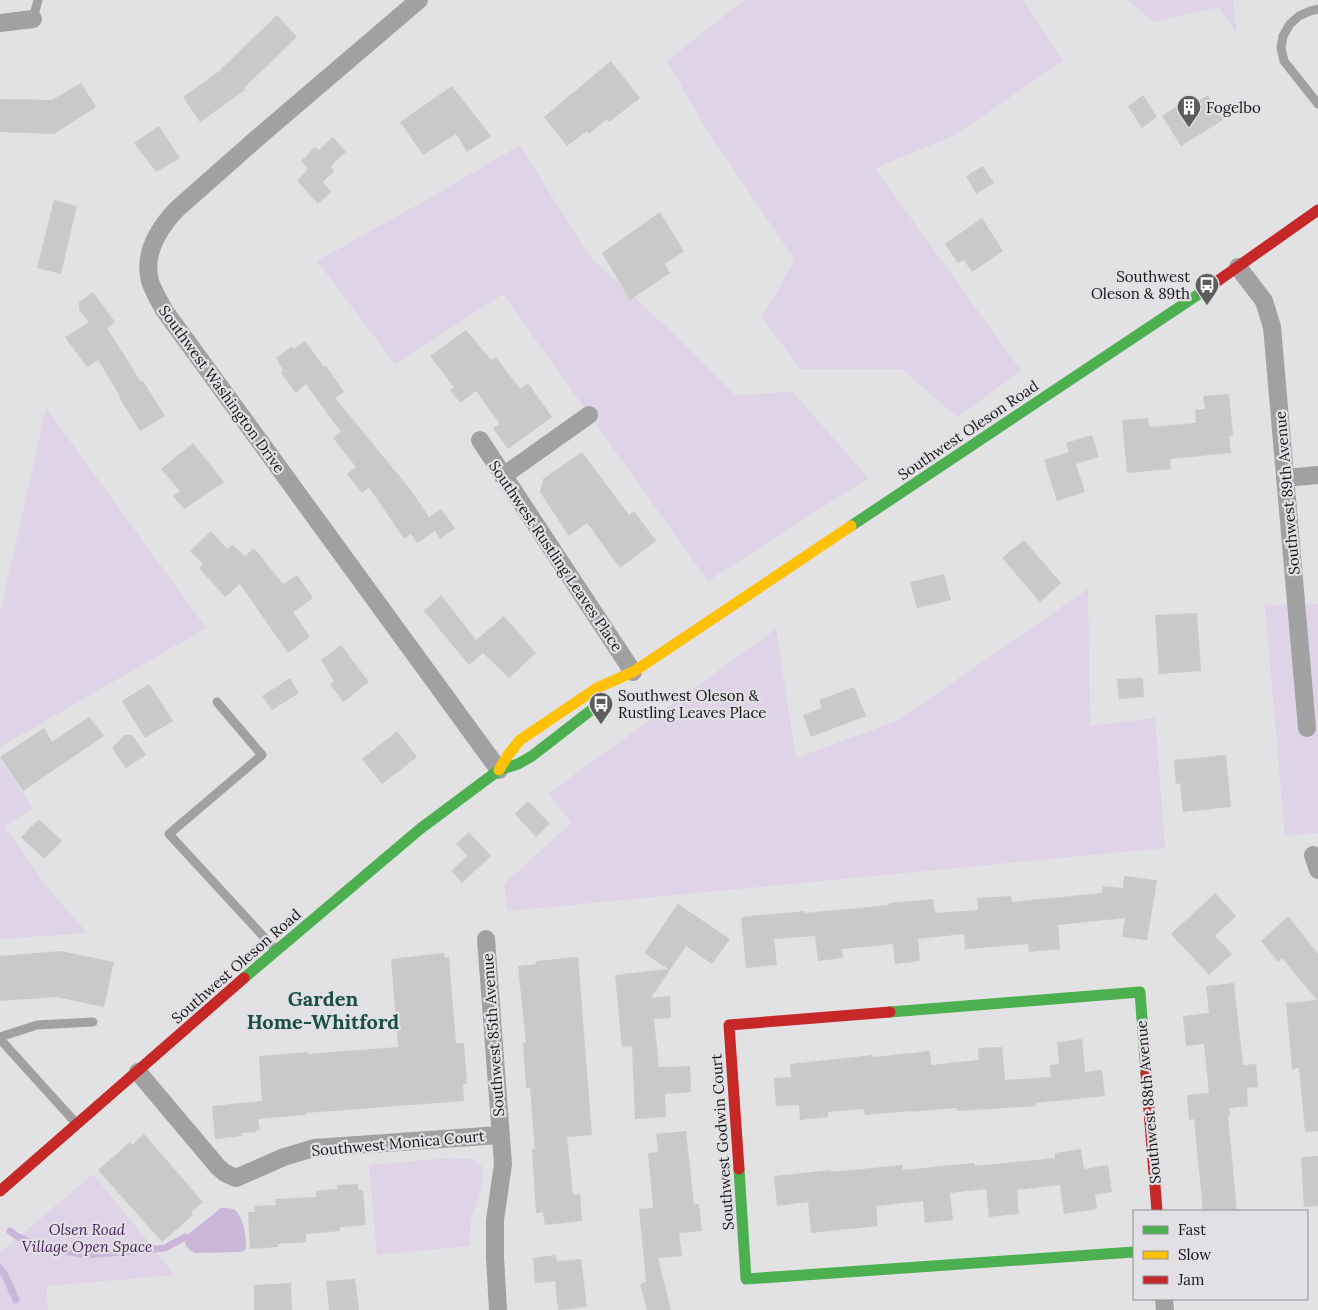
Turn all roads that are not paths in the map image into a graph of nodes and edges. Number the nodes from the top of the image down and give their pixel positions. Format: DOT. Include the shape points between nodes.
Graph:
graph roads {
  1 [pos="38,0"];
  2 [pos="419,0"];
  3 [pos="1318,9"];
  4 [pos="33,20"];
  5 [pos="0,23"];
  6 [pos="1318,104"];
  7 [pos="1318,210"];
  8 [pos="1238,267"];
  9 [pos="589,415"];
  10 [pos="480,440"];
  11 [pos="1318,475"];
  12 [pos="503,476"];
  13 [pos="1285,478"];
  14 [pos="633,672"];
  15 [pos="612,692"];
  16 [pos="217,702"];
  17 [pos="598,705"];
  18 [pos="1307,728"];
  19 [pos="499,770"];
  20 [pos="486,939"];
  21 [pos="276,950"];
  22 [pos="1140,992"];
  23 [pos="93,1022"];
  24 [pos="0,1038"];
  25 [pos="138,1072"];
  26 [pos="77,1124"];
  27 [pos="500,1135"];
  28 [pos="0,1191"];
  29 [pos="1157,1210"];
  30 [pos="1133,1252"];
  31 [pos="498,1310"];
  1 -- 4 [label="lane"];
  2 -- 19 [label="street, Southwest Washington Drive" via="177,209 159,231 148,269 153,290 164,310"];
  3 -- 6 [label="lane" via="1299,16 1290,24 1281,48 1284,62"];
  4 -- 5 [label="street"];
  7 -- 8 [label="main road, Southwest Oleson Road"];
  8 -- 13 [label="street, Southwest 89th Avenue" via="1264,301 1272,327"];
  8 -- 14 [label="main road, Southwest Oleson Road"];
  9 -- 12 [label="street"];
  10 -- 12 [label="street, Southwest Rustling Leaves Place"];
  11 -- 13 [label="street"];
  12 -- 14 [label="street, Southwest Rustling Leaves Place"];
  13 -- 18 [label="street, Southwest 89th Avenue"];
  14 -- 15 [label="main road, Southwest Oleson Road"];
  14 -- 19 [label="main road, Southwest Oleson Road" via="597,688 520,740"];
  16 -- 21 [label="lane" via="262,756 169,834"];
  17 -- 19 [label="main road, Southwest Oleson Road" via="532,756"];
  19 -- 21 [label="main road, Southwest Oleson Road" via="420,829"];
  20 -- 27 [label="street, Southwest 85th Avenue"];
  21 -- 25 [label="main road, Southwest Oleson Road"];
  22 -- 29 [label="main road, Southwest 88th Avenue"];
  22 -- 30 [label="main road, Southwest Godwin Court" via="729,1025 746,1279"];
  23 -- 24 [label="lane" via="37,1025"];
  24 -- 26 [label="lane"];
  25 -- 26 [label="main road, Southwest Oleson Road"];
  25 -- 27 [label="street, Southwest Monica Court" via="218,1167 236,1178 284,1156 314,1148"];
  26 -- 28 [label="main road, Southwest Oleson Road"];
  27 -- 31 [label="street, Southwest 85th Avenue" via="503,1164 495,1220"];
}
